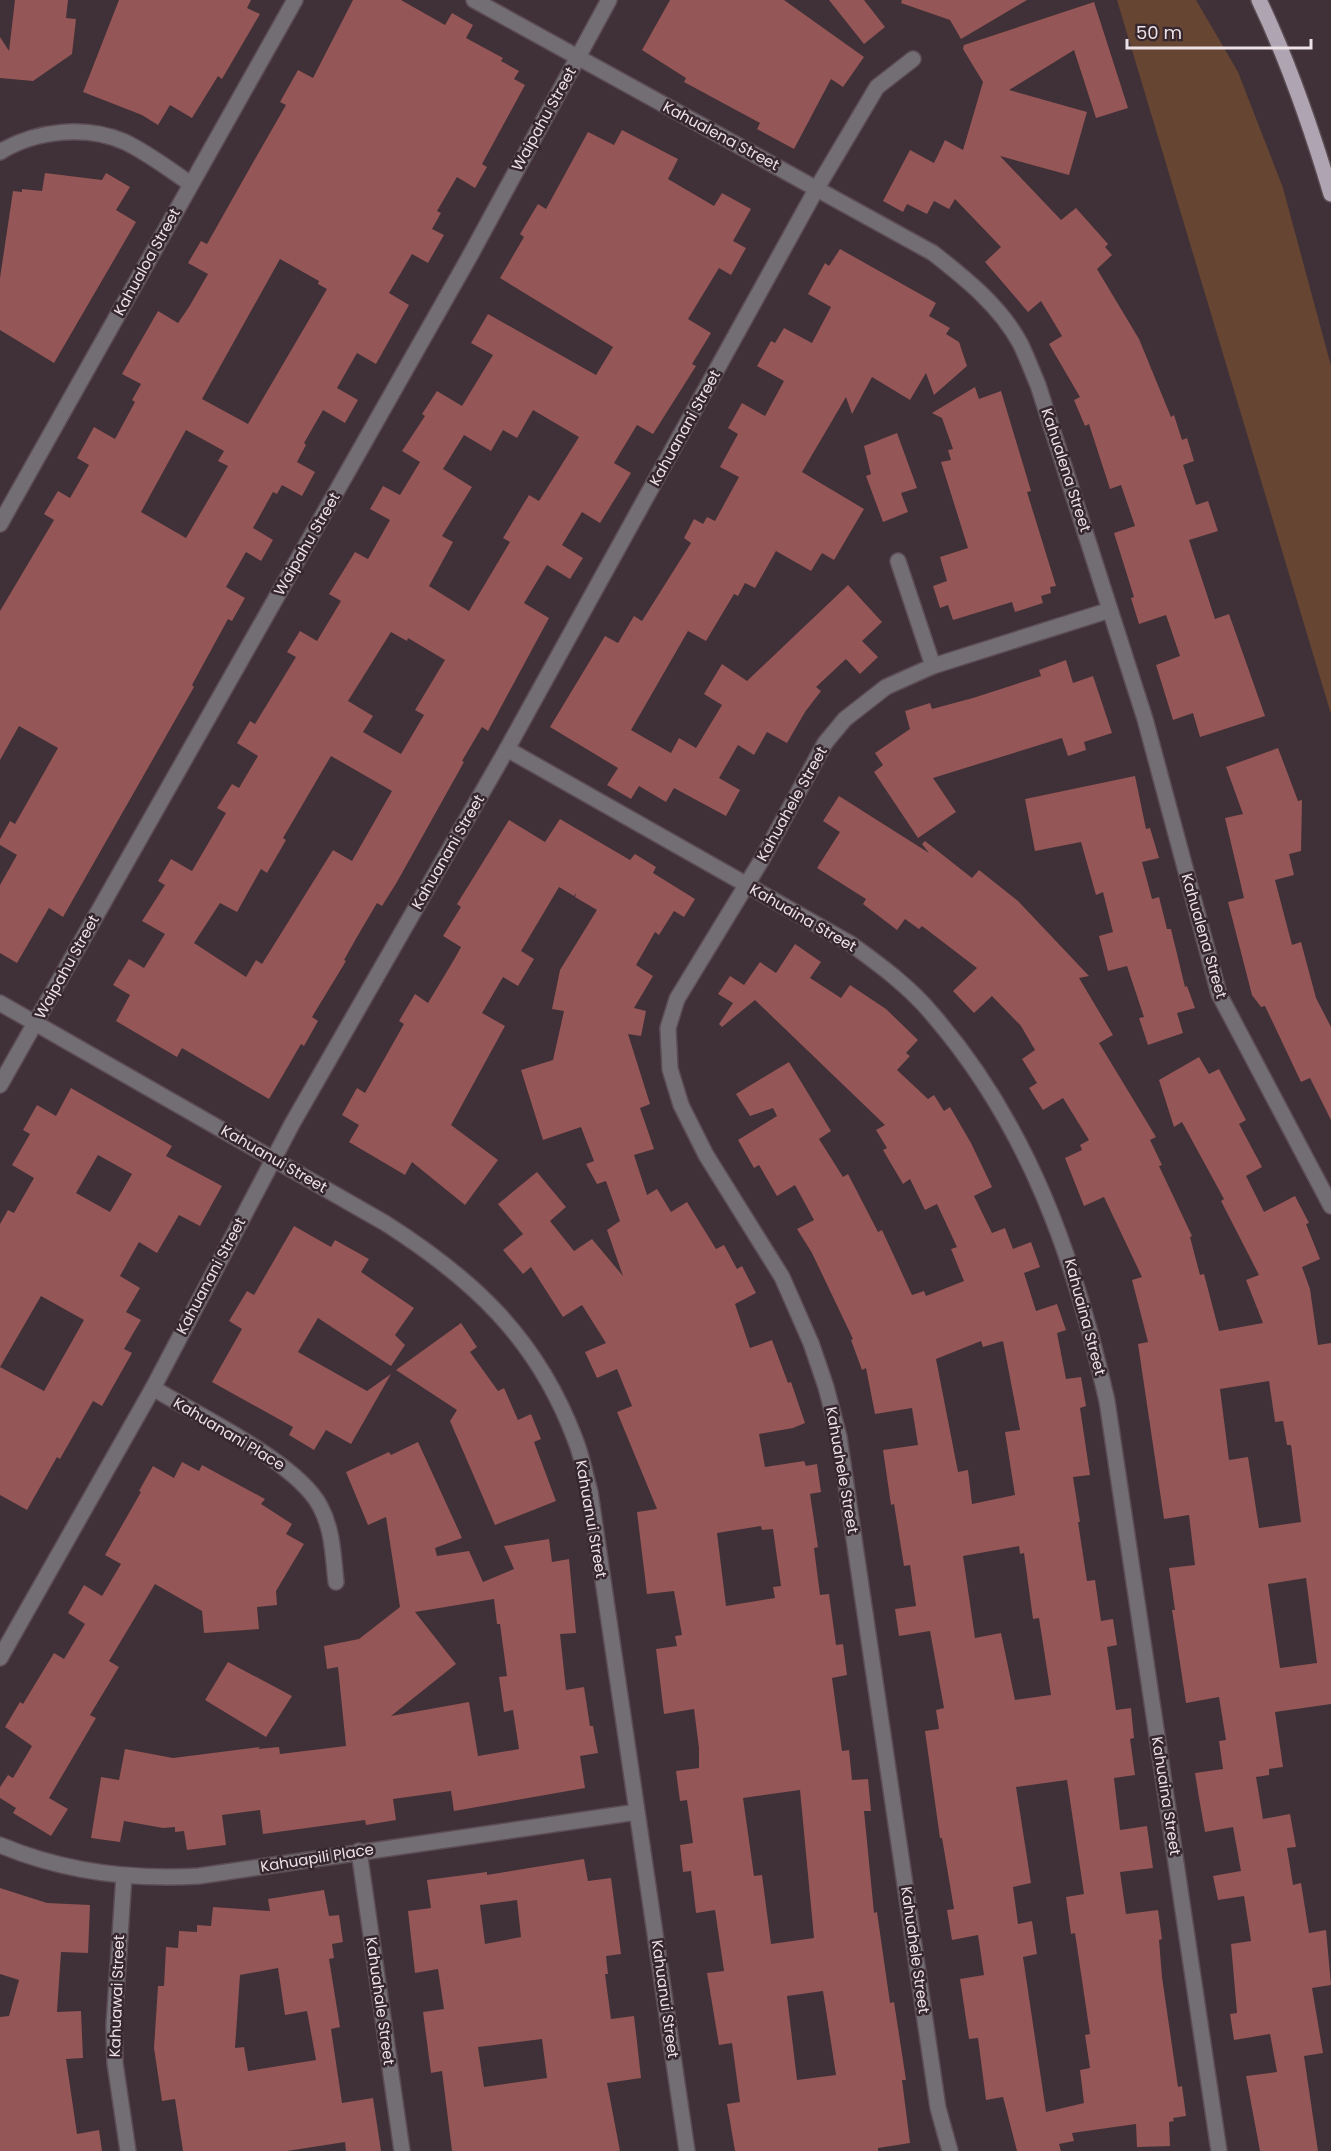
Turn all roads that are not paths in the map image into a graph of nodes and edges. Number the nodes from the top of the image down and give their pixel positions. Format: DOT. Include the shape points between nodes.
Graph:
graph roads {
  1 [pos="295,0"];
  2 [pos="474,0"];
  3 [pos="609,0"];
  4 [pos="1259,0"];
  5 [pos="577,58"];
  6 [pos="913,59"];
  7 [pos="0,152"];
  8 [pos="191,184"];
  9 [pos="817,188"];
  10 [pos="1331,195"];
  11 [pos="0,524"];
  12 [pos="898,561"];
  13 [pos="1110,610"];
  14 [pos="933,666"];
  15 [pos="507,748"];
  16 [pos="747,885"];
  17 [pos="0,1003"];
  18 [pos="35,1023"];
  19 [pos="0,1085"];
  20 [pos="273,1159"];
  21 [pos="1331,1206"];
  22 [pos="153,1388"];
  23 [pos="336,1582"];
  24 [pos="0,1658"];
  25 [pos="637,1812"];
  26 [pos="0,1845"];
  27 [pos="359,1851"];
  28 [pos="124,1876"];
  29 [pos="128,2151"];
  30 [pos="402,2151"];
  31 [pos="687,2151"];
  32 [pos="950,2151"];
  33 [pos="1219,2151"];
  1 -- 8 [label="street, Kahualoa Street"];
  2 -- 5 [label="street, Kahualena Street"];
  3 -- 5 [label="street, Waipahu Street"];
  4 -- 10 [label="main road" via="1286,57"];
  5 -- 9 [label="street, Kahualena Street"];
  5 -- 18 [label="street, Waipahu Street" via="471,254"];
  6 -- 9 [label="street, Kahuanani Street" via="877,87"];
  7 -- 8 [label="street" via="40,136 98,133 125,142"];
  8 -- 11 [label="street, Kahualoa Street"];
  9 -- 13 [label="street, Kahualena Street" via="933,253 997,310 1019,341 1038,385"];
  9 -- 15 [label="street, Kahuanani Street"];
  12 -- 14 [label="street"];
  13 -- 14 [label="street, Kahuahele Street"];
  13 -- 21 [label="street, Kahualena Street" via="1145,719 1219,994"];
  14 -- 16 [label="street, Kahuahele Street" via="886,687 845,719 825,743"];
  15 -- 16 [label="street, Kahuaina Street"];
  15 -- 20 [label="street, Kahuanani Street"];
  16 -- 32 [label="street, Kahuahele Street" via="677,999 668,1028 670,1069 681,1105 706,1155 782,1277 811,1343 831,1407 841,1449 938,2108"];
  16 -- 33 [label="street, Kahuaina Street" via="851,944 892,974 933,1014 974,1068 1009,1125 1051,1208 1090,1326 1107,1401"];
  17 -- 18 [label="street, Kahuanui Street"];
  18 -- 19 [label="street, Waipahu Street"];
  18 -- 20 [label="street, Kahuanui Street"];
  20 -- 22 [label="street, Kahuanani Street"];
  20 -- 25 [label="street, Kahuanui Street" via="436,1256 480,1292 516,1334 548,1381 576,1439 590,1492"];
  22 -- 23 [label="street, Kahuanani Place" via="299,1478 320,1505 330,1531"];
  22 -- 24 [label="street, Kahuanani Street"];
  25 -- 27 [label="street, Kahuapili Place"];
  25 -- 31 [label="street, Kahuanui Street"];
  26 -- 28 [label="street, Kahuapili Place" via="64,1867"];
  27 -- 28 [label="street, Kahuapili Place" via="199,1876"];
  27 -- 30 [label="street, Kahuahale Street"];
  28 -- 29 [label="street, Kahuawai Street" via="114,2025 115,2063"];
}
